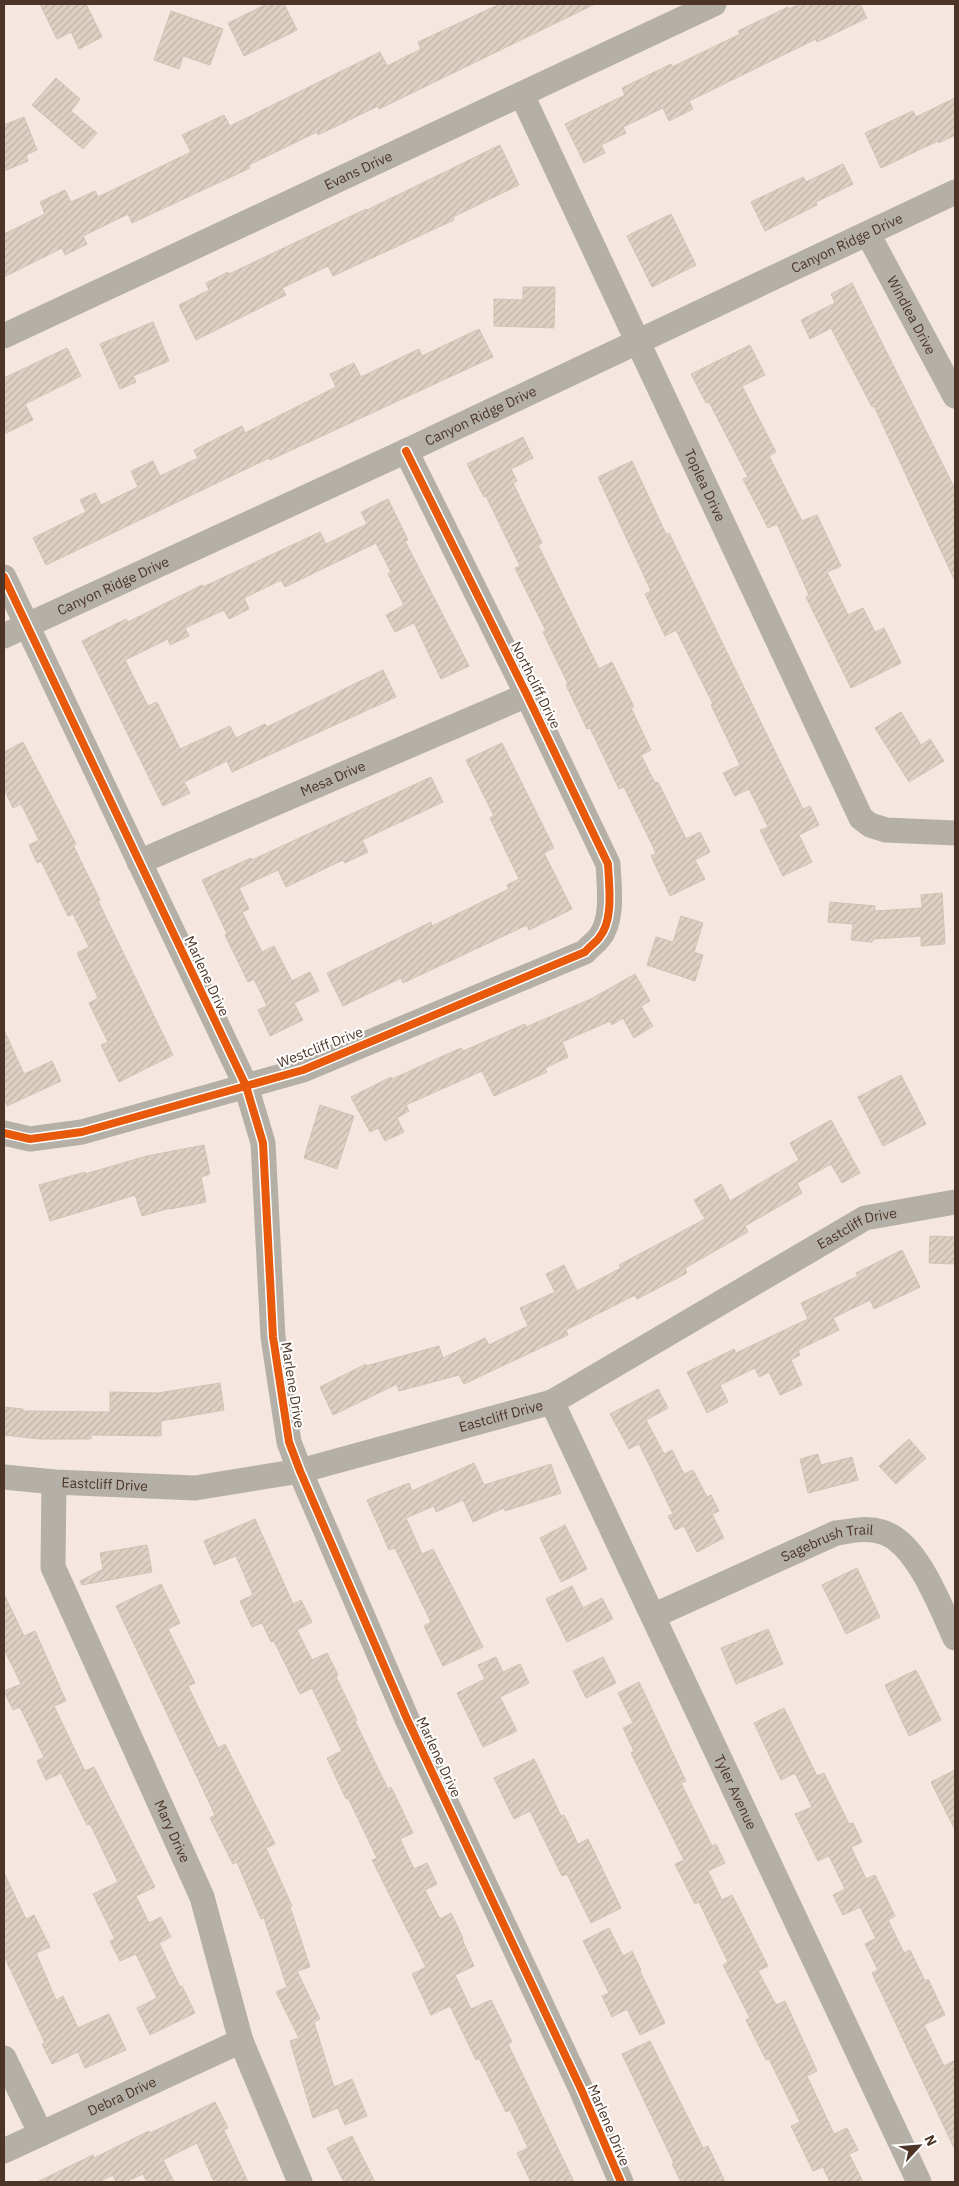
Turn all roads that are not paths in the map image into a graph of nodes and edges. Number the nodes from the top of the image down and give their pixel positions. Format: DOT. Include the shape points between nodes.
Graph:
graph roads {
  1 [pos="714,4"];
  2 [pos="522,95"];
  3 [pos="955,192"];
  4 [pos="868,234"];
  5 [pos="4,336"];
  6 [pos="638,342"];
  7 [pos="955,396"];
  8 [pos="406,450"];
  9 [pos="4,577"];
  10 [pos="28,626"];
  11 [pos="4,636"];
  12 [pos="527,695"];
  13 [pos="955,833"];
  14 [pos="139,862"];
  15 [pos="600,937"];
  16 [pos="246,1086"];
  17 [pos="4,1133"];
  18 [pos="955,1202"];
  19 [pos="552,1402"];
  20 [pos="300,1471"];
  21 [pos="4,1477"];
  22 [pos="54,1482"];
  23 [pos="653,1616"];
  24 [pos="955,1638"];
  25 [pos="241,2041"];
  26 [pos="4,2058"];
  27 [pos="41,2134"];
  28 [pos="4,2151"];
  29 [pos="300,2182"];
  30 [pos="621,2182"];
  31 [pos="919,2182"];
  1 -- 2 [label="street, Evans Drive"];
  2 -- 5 [label="street, Evans Drive"];
  2 -- 6 [label="street, Toplea Drive"];
  3 -- 4 [label="street, Canyon Ridge Drive"];
  4 -- 6 [label="street, Canyon Ridge Drive"];
  4 -- 7 [label="street, Windlea Drive"];
  6 -- 8 [label="street, Canyon Ridge Drive"];
  6 -- 13 [label="street, Toplea Drive" via="861,818 886,830"];
  8 -- 10 [label="street, Canyon Ridge Drive"];
  8 -- 12 [label="street, Northcliff Drive"];
  9 -- 10 [label="street, Marlene Drive"];
  10 -- 11 [label="street, Canyon Ridge Drive"];
  10 -- 14 [label="street, Marlene Drive"];
  12 -- 14 [label="street, Mesa Drive"];
  12 -- 15 [label="street, Northcliff Drive" via="608,864 607,922"];
  14 -- 16 [label="street, Marlene Drive"];
  15 -- 16 [label="street, Westcliff Drive" via="585,952 303,1070"];
  16 -- 17 [label="street, Westcliff Drive" via="82,1132 30,1138"];
  16 -- 20 [label="street, Marlene Drive" via="263,1143 273,1337 289,1442"];
  18 -- 19 [label="street, Eastcliff Drive" via="865,1218"];
  19 -- 20 [label="street, Eastcliff Drive"];
  19 -- 23 [label="street, Tyler Avenue"];
  20 -- 22 [label="street, Eastcliff Drive" via="195,1488"];
  20 -- 30 [label="street, Marlene Drive" via="407,1719 581,2089"];
  21 -- 22 [label="street, Eastcliff Drive"];
  22 -- 25 [label="street, Mary Drive" via="53,1567 202,1897"];
  23 -- 24 [label="street, Sagebrush Trail" via="836,1533 863,1529 884,1532 905,1547 929,1581"];
  23 -- 31 [label="street, Tyler Avenue"];
  25 -- 27 [label="street, Debra Drive"];
  25 -- 29 [label="street, Mary Drive"];
  26 -- 27 [label="street"];
  27 -- 28 [label="street, Debra Drive"];
}
